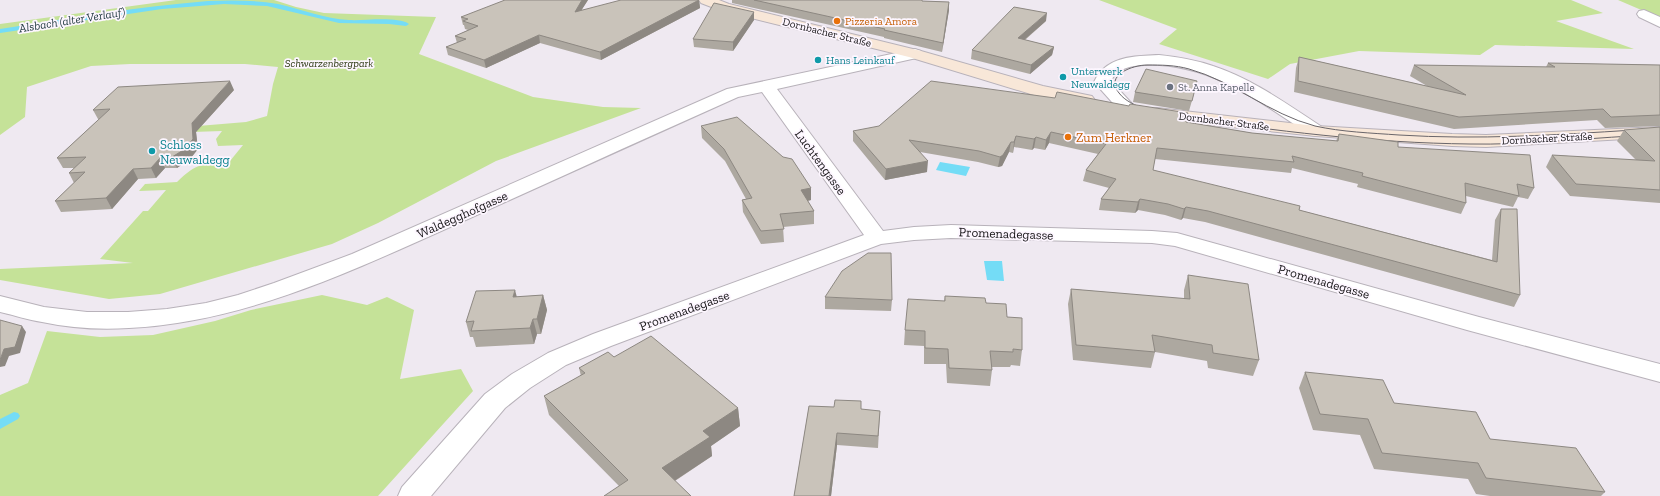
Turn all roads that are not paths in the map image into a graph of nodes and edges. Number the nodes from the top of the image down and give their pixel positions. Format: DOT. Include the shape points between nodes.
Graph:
graph roads {
  1 [pos="706,0"];
  2 [pos="1644,14"];
  3 [pos="1660,23"];
  4 [pos="915,54"];
  5 [pos="766,85"];
  6 [pos="1126,107"];
  7 [pos="1316,132"];
  8 [pos="1660,132"];
  9 [pos="877,238"];
  10 [pos="0,304"];
  11 [pos="1660,373"];
  12 [pos="413,496"];
  1 -- 4 [label="main road, Dornbacher Straße" via="724,7"];
  2 -- 3 [label="street"];
  4 -- 5 [label="street, Waldegghofgasse"];
  4 -- 6 [label="main road, Dornbacher Straße" via="1040,91"];
  5 -- 9 [label="street, Luchtengasse"];
  5 -- 10 [label="street, Waldegghofgasse" via="715,100 380,250 261,297 174,317 113,321 43,314"];
  6 -- 7 [label="main road, Dornbacher Straße" via="1202,120"];
  6 -- 7 [label="street" via="1102,82 1111,69 1140,60 1186,62 1229,77"];
  7 -- 8 [label="main road, Dornbacher Straße" via="1486,141"];
  9 -- 11 [label="street, Promenadegasse" via="951,231 1152,237 1177,240"];
  9 -- 12 [label="street, Promenadegasse" via="557,359 495,401"];
}
